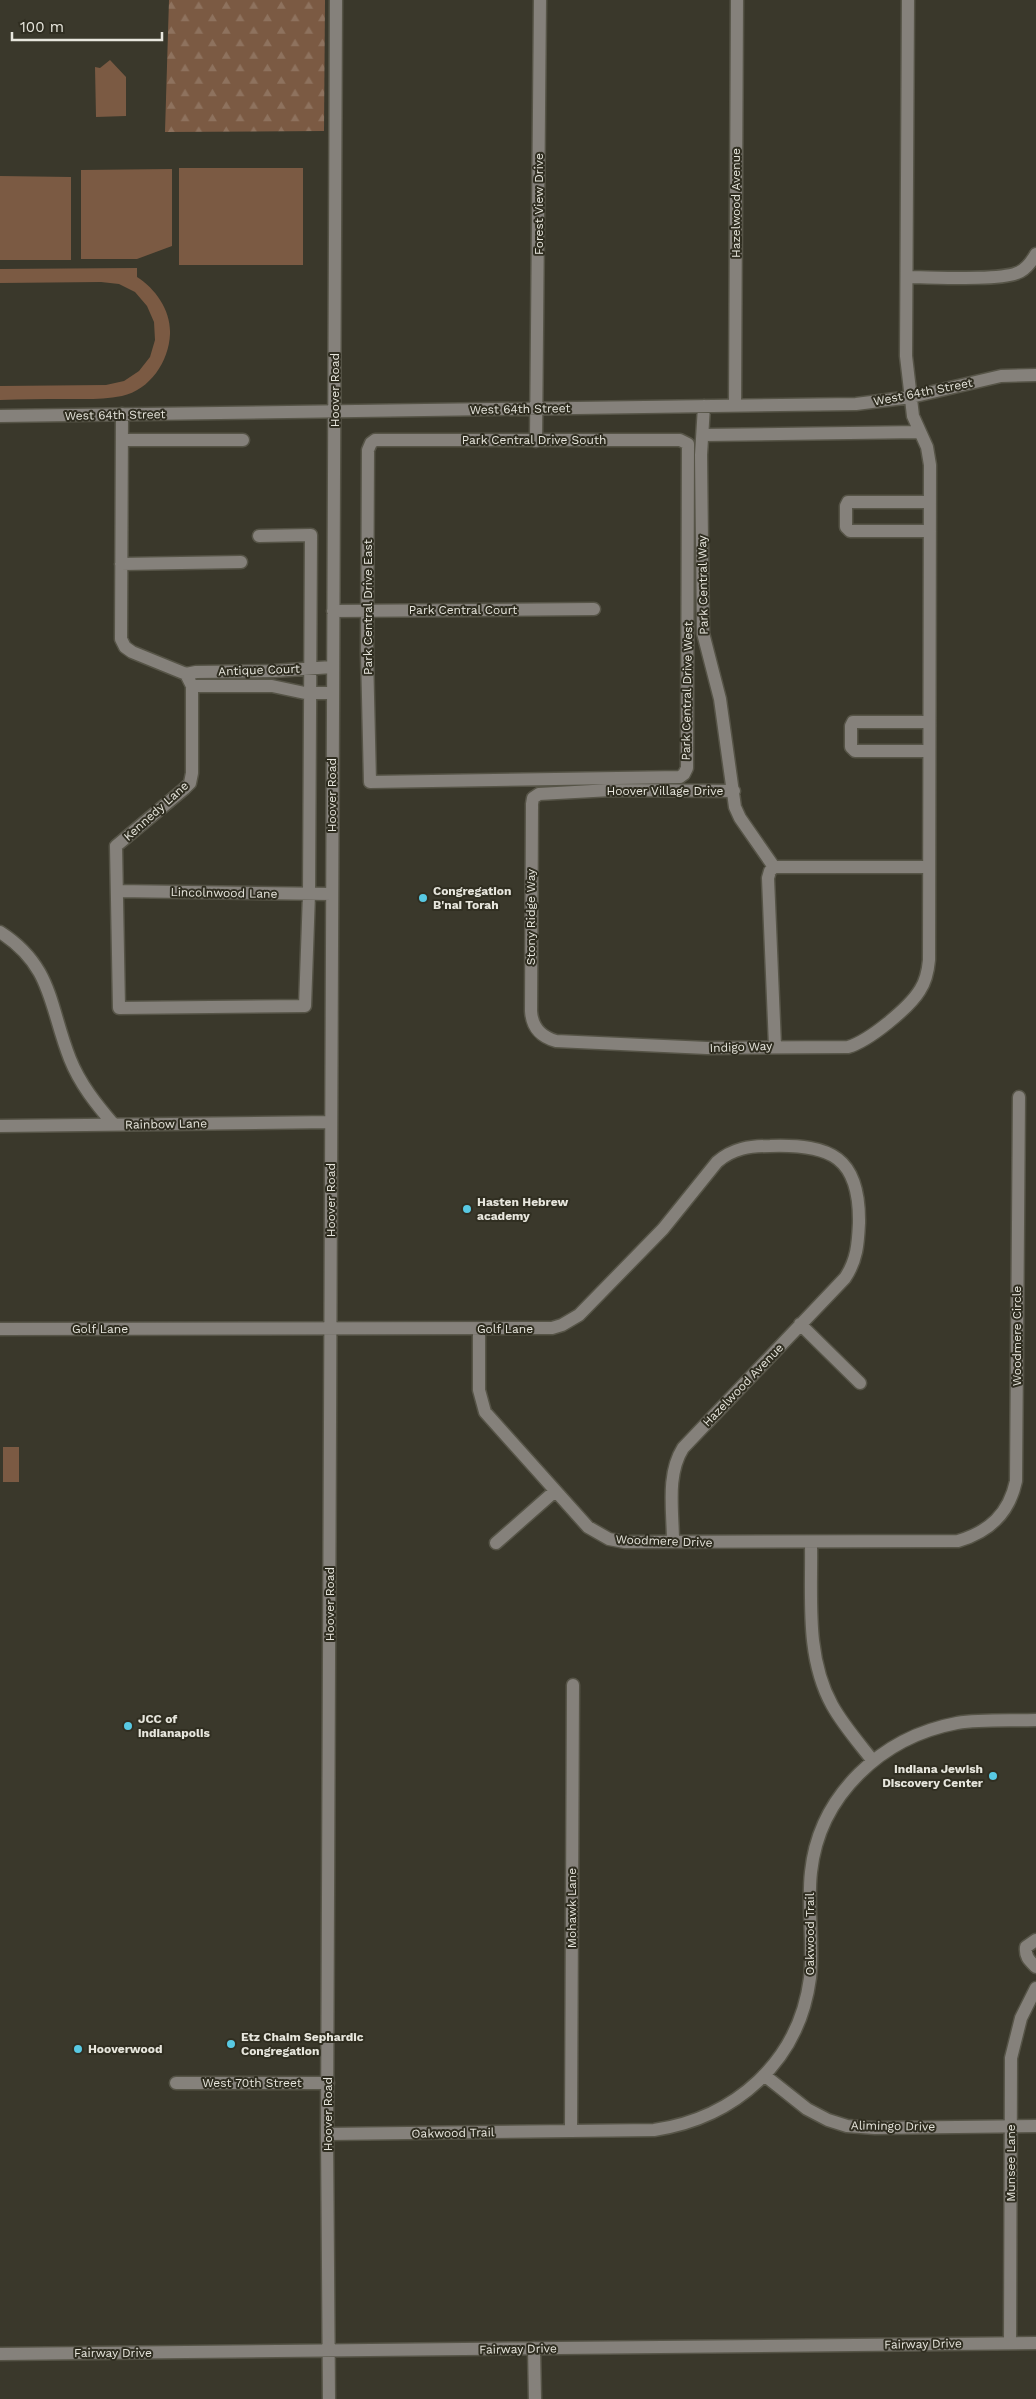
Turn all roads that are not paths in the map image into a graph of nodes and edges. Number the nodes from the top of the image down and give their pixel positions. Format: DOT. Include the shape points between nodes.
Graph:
graph roads {
  1 [pos="336,0"];
  2 [pos="540,0"];
  3 [pos="737,0"];
  4 [pos="908,0"];
  5 [pos="1036,254"];
  6 [pos="907,277"];
  7 [pos="1036,375"];
  8 [pos="911,397"];
  9 [pos="704,406"];
  10 [pos="735,406"];
  11 [pos="537,408"];
  12 [pos="335,412"];
  13 [pos="122,414"];
  14 [pos="0,416"];
  15 [pos="919,432"];
  16 [pos="704,435"];
  17 [pos="122,440"];
  18 [pos="243,440"];
  19 [pos="380,440"];
  20 [pos="536,441"];
  21 [pos="687,443"];
  22 [pos="930,502"];
  23 [pos="930,531"];
  24 [pos="260,536"];
  25 [pos="241,562"];
  26 [pos="121,564"];
  27 [pos="594,609"];
  28 [pos="333,610"];
  29 [pos="368,610"];
  30 [pos="332,667"];
  31 [pos="312,668"];
  32 [pos="186,674"];
  33 [pos="192,686"];
  34 [pos="311,693"];
  35 [pos="332,693"];
  36 [pos="929,722"];
  37 [pos="929,751"];
  38 [pos="370,782"];
  39 [pos="734,791"];
  40 [pos="534,797"];
  41 [pos="774,867"];
  42 [pos="928,867"];
  43 [pos="117,891"];
  44 [pos="309,894"];
  45 [pos="332,894"];
  46 [pos="0,932"];
  47 [pos="305,1006"];
  48 [pos="541,1034"];
  49 [pos="774,1046"];
  50 [pos="1018,1097"];
  51 [pos="331,1122"];
  52 [pos="114,1125"];
  53 [pos="0,1126"];
  54 [pos="858,1245"];
  55 [pos="800,1324"];
  56 [pos="330,1328"];
  57 [pos="0,1329"];
  58 [pos="479,1329"];
  59 [pos="860,1383"];
  60 [pos="555,1491"];
  61 [pos="953,1541"];
  62 [pos="673,1542"];
  63 [pos="812,1542"];
  64 [pos="496,1543"];
  65 [pos="573,1685"];
  66 [pos="1036,1720"];
  67 [pos="873,1761"];
  68 [pos="1036,1940"];
  69 [pos="1036,1967"];
  70 [pos="1036,1988"];
  71 [pos="764,2075"];
  72 [pos="176,2083"];
  73 [pos="328,2083"];
  74 [pos="1011,2126"];
  75 [pos="1036,2126"];
  76 [pos="571,2131"];
  77 [pos="327,2134"];
  78 [pos="1010,2343"];
  79 [pos="1036,2343"];
  80 [pos="534,2348"];
  81 [pos="329,2351"];
  82 [pos="0,2354"];
  83 [pos="329,2399"];
  84 [pos="535,2399"];
  1 -- 12 [label="street, Hoover Road"];
  2 -- 11 [label="street, Forest View Drive"];
  3 -- 10 [label="street, Hazelwood Avenue"];
  4 -- 6 [label="street"];
  5 -- 6 [label="street" via="1018,273"];
  6 -- 8 [label="street" via="906,356"];
  7 -- 8 [label="street, West 64th Street" via="992,378"];
  8 -- 10 [label="street, West 64th Street" via="856,404"];
  8 -- 15 [label="street"];
  9 -- 10 [label="street, West 64th Street"];
  9 -- 11 [label="street, West 64th Street"];
  9 -- 16 [label="street, Park Central Way"];
  11 -- 12 [label="street, West 64th Street"];
  11 -- 20 [label="street, Forest View Drive"];
  12 -- 13 [label="street, West 64th Street"];
  12 -- 28 [label="street, Hoover Road"];
  13 -- 14 [label="street, West 64th Street"];
  13 -- 17 [label="street"];
  15 -- 16 [label="street"];
  15 -- 22 [label="street" via="929,458"];
  16 -- 39 [label="street, Park Central Way" via="701,455 703,633 720,699"];
  17 -- 18 [label="street, West 64th Street"];
  17 -- 26 [label="street"];
  19 -- 20 [label="street, Park Central Drive South"];
  19 -- 29 [label="street, Park Central Drive East" via="371,443 368,450"];
  20 -- 21 [label="street, Park Central Drive South" via="680,440"];
  21 -- 38 [label="street, Park Central Drive West" via="690,449 687,768 684,774"];
  22 -- 23 [label="street"];
  22 -- 23 [label="street" via="846,504 847,530"];
  23 -- 36 [label="street"];
  24 -- 31 [label="street, Hoover Road" via="311,536"];
  25 -- 26 [label="street"];
  26 -- 32 [label="street" via="121,639 125,647"];
  27 -- 29 [label="street, Park Central Court"];
  28 -- 29 [label="street, Park Central Court"];
  28 -- 30 [label="street, Hoover Road"];
  29 -- 38 [label="street, Park Central Drive East"];
  30 -- 31 [label="street, Antique Court"];
  30 -- 35 [label="street, Hoover Road"];
  31 -- 32 [label="street, Antique Court"];
  31 -- 34 [label="street, Hoover Road"];
  32 -- 33 [label="street, Kennedy Lane"];
  33 -- 34 [label="street, Antique Court" via="272,686"];
  33 -- 43 [label="street, Kennedy Lane" via="190,782 116,846"];
  34 -- 35 [label="street, Antique Court"];
  34 -- 44 [label="street, Hoover Road"];
  35 -- 45 [label="street, Hoover Road"];
  36 -- 37 [label="street"];
  36 -- 37 [label="street" via="853,722 850,726 850,747 854,751"];
  37 -- 42 [label="street"];
  39 -- 40 [label="street, Hoover Village Drive" via="611,790 539,794"];
  39 -- 41 [label="street, Hoover Village Drive" via="740,818"];
  40 -- 48 [label="street, Stony Ridge Way" via="531,1010 532,1021"];
  41 -- 42 [label="street"];
  41 -- 49 [label="street" via="768,878"];
  42 -- 49 [label="street, Indigo Way" via="928,965 922,988 910,1003 854,1045"];
  43 -- 44 [label="street, Lincolnwood Lane"];
  43 -- 47 [label="street, Kennedy Lane" via="119,1008"];
  44 -- 45 [label="street, Lincolnwood Lane"];
  44 -- 47 [label="street, Hoover Road"];
  45 -- 51 [label="street, Hoover Road"];
  46 -- 52 [label="street" via="27,954 41,972 70,1060 88,1095"];
  48 -- 49 [label="street, Indigo Way" via="556,1041 707,1048"];
  50 -- 61 [label="street, Woodmere Circle" via="1016,1482 1009,1504 995,1523 971,1537"];
  51 -- 52 [label="street, Rainbow Lane"];
  51 -- 56 [label="street, Hoover Road"];
  52 -- 53 [label="street, Rainbow Lane"];
  54 -- 55 [label="street, Hazelwood Avenue" via="854,1263 845,1278"];
  54 -- 58 [label="street, Golf Lane" via="858,1192 841,1163 826,1151 802,1145 746,1147 732,1151 717,1162 663,1229 571,1321 542,1330"];
  55 -- 59 [label="street"];
  55 -- 62 [label="street, Hazelwood Avenue" via="681,1452 672,1478"];
  56 -- 57 [label="street, Golf Lane"];
  56 -- 58 [label="street, Golf Lane"];
  56 -- 73 [label="street, Hoover Road"];
  58 -- 60 [label="street, Woodmere Drive" via="482,1405 492,1422"];
  60 -- 62 [label="street, Woodmere Drive" via="598,1535 621,1542"];
  60 -- 64 [label="street"];
  61 -- 63 [label="street, Woodmere Drive"];
  62 -- 63 [label="street, Woodmere Drive"];
  63 -- 67 [label="street" via="812,1637 818,1669 839,1716"];
  65 -- 76 [label="street, Mohawk Lane"];
  66 -- 67 [label="street, Oakwood Trail" via="982,1721 940,1727 901,1742"];
  67 -- 71 [label="street, Oakwood Trail" via="839,1797 820,1834 810,1874 811,1957 807,1994 793,2034 782,2054"];
  68 -- 69 [label="street" via="1026,1947 1028,1960"];
  70 -- 74 [label="street, Munsee Lane" via="1021,2018 1013,2045"];
  71 -- 74 [label="street, Alimingo Drive" via="808,2110 847,2126"];
  71 -- 76 [label="street, Oakwood Trail" via="728,2105 681,2125 644,2130"];
  72 -- 73 [label="street, West 70th Street"];
  73 -- 77 [label="street, Hoover Road"];
  74 -- 75 [label="street, Alimingo Drive"];
  74 -- 78 [label="street, Munsee Lane"];
  76 -- 77 [label="street, Oakwood Trail"];
  77 -- 81 [label="street, Hoover Road"];
  78 -- 79 [label="street, Fairway Drive"];
  78 -- 80 [label="street, Fairway Drive"];
  80 -- 81 [label="street, Fairway Drive"];
  80 -- 84 [label="street"];
  81 -- 82 [label="street, Fairway Drive"];
  81 -- 83 [label="street, Hoover Road"];
}
